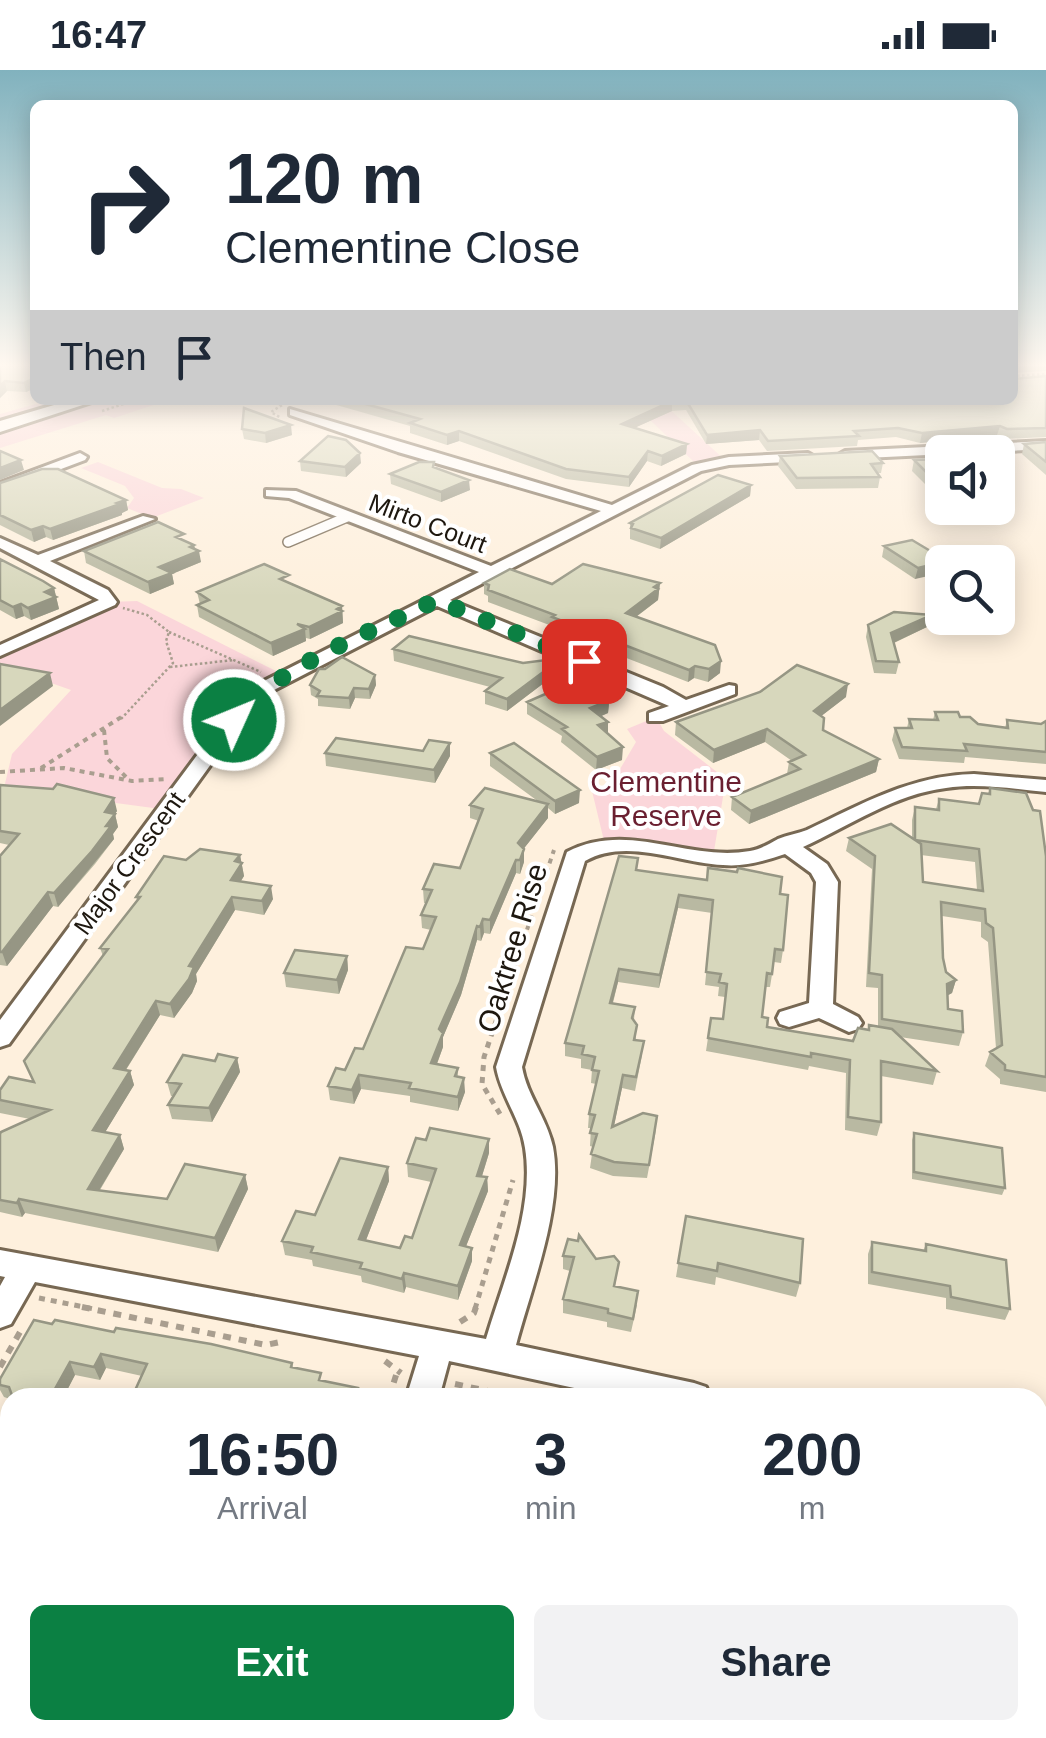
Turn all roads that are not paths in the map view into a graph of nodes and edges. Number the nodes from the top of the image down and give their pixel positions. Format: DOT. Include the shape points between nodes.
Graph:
graph roads {
  1 [pos="386,442"];
  2 [pos="1046,446"];
  3 [pos="80,457"];
  4 [pos="0,488"];
  5 [pos="271,493"];
  6 [pos="613,510"];
  7 [pos="348,516"];
  8 [pos="148,518"];
  9 [pos="0,542"];
  10 [pos="288,542"];
  11 [pos="37,561"];
  12 [pos="492,572"];
  13 [pos="436,600"];
  14 [pos="0,651"];
  15 [pos="729,690"];
  16 [pos="685,707"];
  17 [pos="656,718"];
  18 [pos="1046,786"];
  19 [pos="785,844"];
  20 [pos="821,1008"];
  21 [pos="789,1018"];
  22 [pos="850,1023"];
  23 [pos="0,1038"];
  24 [pos="21,1276"];
  25 [pos="0,1314"];
  26 [pos="446,1335"];
  27 [pos="497,1356"];
  28 [pos="427,1385"];
  29 [pos="647,1388"];
  1 -- 6 [label="street"];
  2 -- 6 [label="street, Major Crescent" via="714,463"];
  3 -- 4 [label="street"];
  5 -- 7 [label="street, Mirto Court"];
  6 -- 12 [label="street, Major Crescent"];
  7 -- 10 [label="lane, Mirto Court"];
  7 -- 12 [label="street, Mirto Court"];
  8 -- 11 [label="street"];
  9 -- 11 [label="street"];
  11 -- 14 [label="street" via="116,605"];
  12 -- 13 [label="street, Major Crescent"];
  13 -- 16 [label="street"];
  13 -- 23 [label="street, Major Crescent" via="250,700"];
  15 -- 16 [label="street"];
  16 -- 17 [label="street"];
  18 -- 19 [label="street, Oaktree Rise" via="932,784"];
  19 -- 20 [label="street" via="827,882"];
  19 -- 27 [label="street, Oaktree Rise" via="735,858 616,844 575,856 510,1067 514,1092 538,1138 542,1175"];
  20 -- 21 [label="street"];
  20 -- 22 [label="street"];
  24 -- 25 [label="street"];
  24 -- 26 [label="street"];
  26 -- 27 [label="street"];
  26 -- 28 [label="street"];
  27 -- 29 [label="street"];
}
